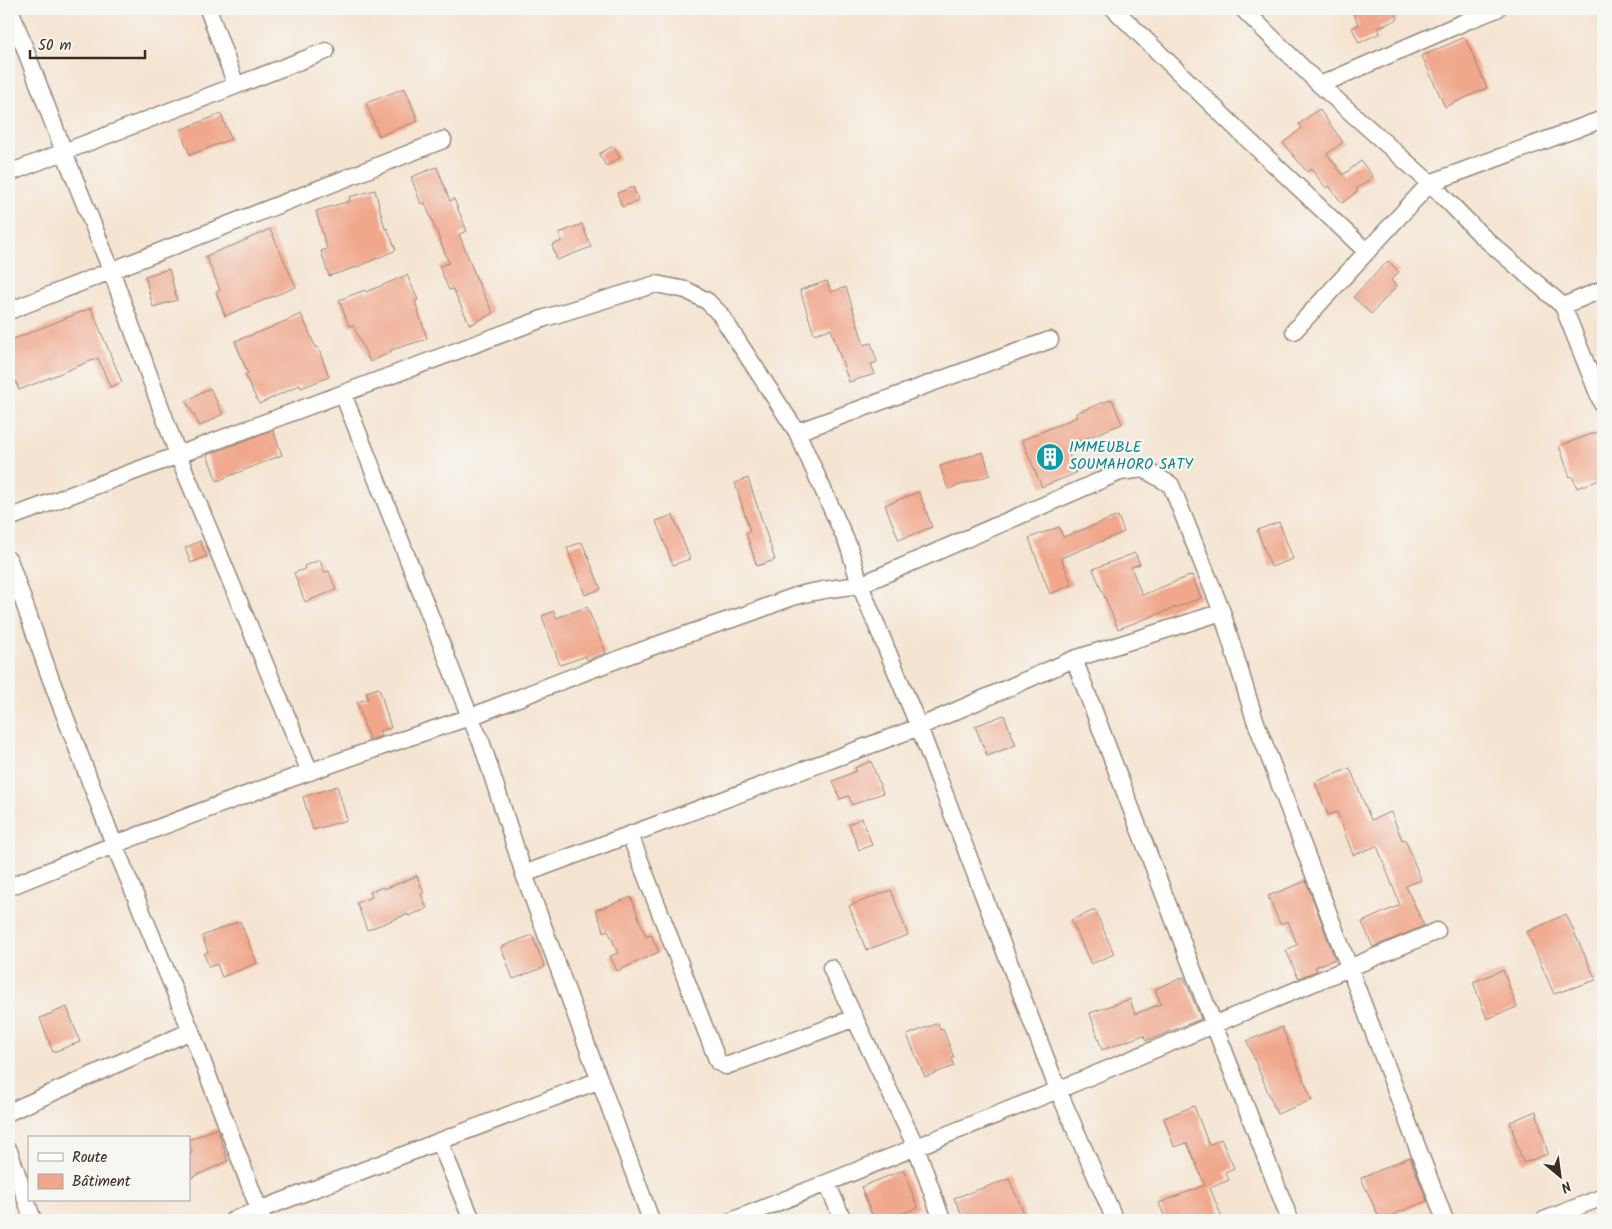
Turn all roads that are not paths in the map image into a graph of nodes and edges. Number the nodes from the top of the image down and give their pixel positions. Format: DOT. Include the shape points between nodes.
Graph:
graph roads {
  1 [pos="10,9"];
  2 [pos="208,9"];
  3 [pos="1114,9"];
  4 [pos="1243,9"];
  5 [pos="1496,9"];
  6 [pos="1466,14"];
  7 [pos="326,51"];
  8 [pos="236,85"];
  9 [pos="1320,85"];
  10 [pos="1603,118"];
  11 [pos="443,140"];
  12 [pos="64,152"];
  13 [pos="9,173"];
  14 [pos="1430,183"];
  15 [pos="1367,252"];
  16 [pos="111,270"];
  17 [pos="1603,289"];
  18 [pos="1563,306"];
  19 [pos="9,311"];
  20 [pos="1294,331"];
  21 [pos="1050,340"];
  22 [pos="343,394"];
  23 [pos="1603,406"];
  24 [pos="797,432"];
  25 [pos="178,455"];
  26 [pos="9,518"];
  27 [pos="9,560"];
  28 [pos="860,585"];
  29 [pos="1222,612"];
  30 [pos="1074,659"];
  31 [pos="470,718"];
  32 [pos="919,727"];
  33 [pos="310,772"];
  34 [pos="630,834"];
  35 [pos="114,844"];
  36 [pos="524,874"];
  37 [pos="9,887"];
  38 [pos="1437,931"];
  39 [pos="831,968"];
  40 [pos="1349,969"];
  41 [pos="854,1018"];
  42 [pos="1214,1025"];
  43 [pos="191,1031"];
  44 [pos="600,1080"];
  45 [pos="1058,1090"];
  46 [pos="9,1112"];
  47 [pos="439,1141"];
  48 [pos="916,1147"];
  49 [pos="9,1151"];
  50 [pos="827,1183"];
  51 [pos="1603,1197"];
  52 [pos="261,1215"];
  53 [pos="33,1220"];
  54 [pos="233,1220"];
  55 [pos="472,1220"];
  56 [pos="652,1220"];
  57 [pos="734,1220"];
  58 [pos="843,1220"];
  59 [pos="942,1220"];
  60 [pos="1115,1220"];
  61 [pos="1290,1220"];
  62 [pos="1445,1220"];
  63 [pos="1544,1220"];
  1 -- 12 [label="street"];
  2 -- 8 [label="street"];
  3 -- 15 [label="street"];
  4 -- 9 [label="street"];
  5 -- 6 [label="street"];
  6 -- 9 [label="street"];
  7 -- 8 [label="street"];
  8 -- 12 [label="street"];
  9 -- 14 [label="street"];
  10 -- 14 [label="street"];
  11 -- 16 [label="street"];
  12 -- 13 [label="street"];
  12 -- 16 [label="street"];
  14 -- 15 [label="street"];
  14 -- 18 [label="street" via="1482,236"];
  15 -- 20 [label="street"];
  16 -- 19 [label="street"];
  16 -- 25 [label="street"];
  17 -- 18 [label="street"];
  18 -- 23 [label="street"];
  21 -- 24 [label="street"];
  22 -- 24 [label="street" via="545,318 656,284 686,290 707,301 720,314"];
  22 -- 25 [label="street"];
  22 -- 31 [label="street"];
  24 -- 28 [label="street" via="850,547"];
  25 -- 26 [label="street"];
  25 -- 33 [label="street"];
  27 -- 35 [label="street"];
  28 -- 29 [label="street" via="1120,472 1144,469 1171,485"];
  28 -- 31 [label="street" via="793,597 645,649"];
  28 -- 32 [label="street"];
  29 -- 30 [label="street"];
  29 -- 40 [label="street" via="1254,717"];
  30 -- 32 [label="street"];
  30 -- 42 [label="street"];
  31 -- 33 [label="street"];
  31 -- 36 [label="street" via="482,744"];
  32 -- 34 [label="street"];
  32 -- 45 [label="street"];
  33 -- 35 [label="street"];
  34 -- 36 [label="street"];
  34 -- 41 [label="street" via="718,1062 726,1066"];
  35 -- 37 [label="street"];
  35 -- 43 [label="street"];
  36 -- 44 [label="street"];
  38 -- 40 [label="street"];
  39 -- 41 [label="street"];
  40 -- 42 [label="street"];
  40 -- 62 [label="street"];
  41 -- 48 [label="street"];
  42 -- 45 [label="street"];
  42 -- 61 [label="street"];
  43 -- 46 [label="street"];
  43 -- 52 [label="street"];
  44 -- 47 [label="street"];
  44 -- 56 [label="street"];
  45 -- 48 [label="street"];
  45 -- 60 [label="street"];
  47 -- 52 [label="street"];
  47 -- 55 [label="street"];
  48 -- 50 [label="street"];
  48 -- 59 [label="street"];
  49 -- 53 [label="street"];
  50 -- 57 [label="street"];
  50 -- 58 [label="street"];
  51 -- 63 [label="street"];
  52 -- 54 [label="street"];
}
